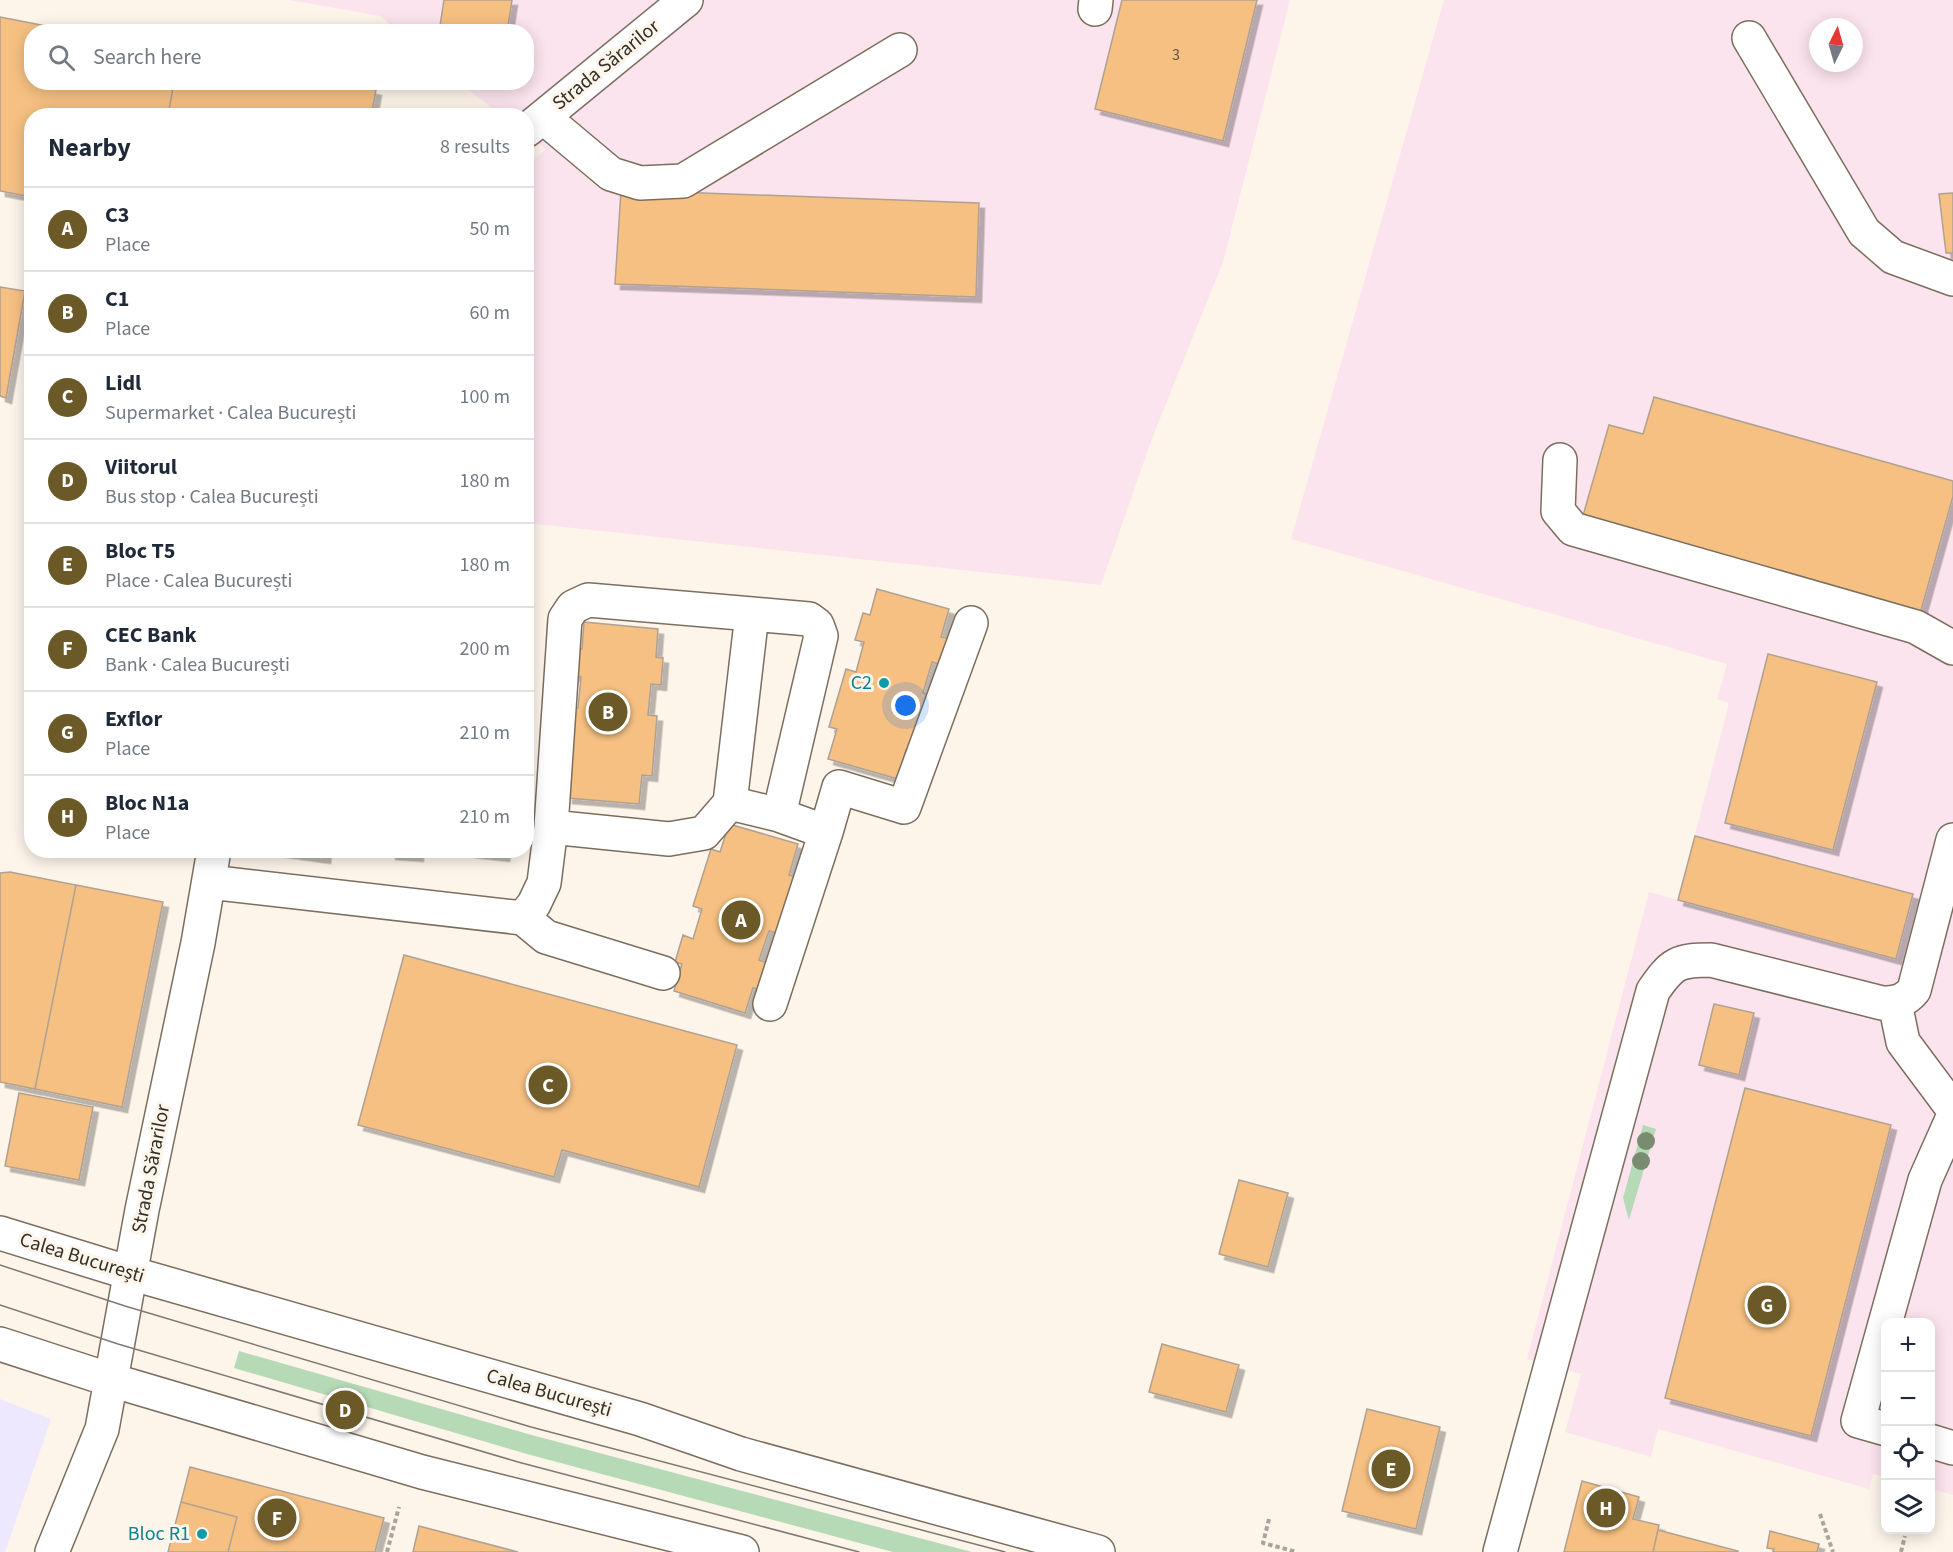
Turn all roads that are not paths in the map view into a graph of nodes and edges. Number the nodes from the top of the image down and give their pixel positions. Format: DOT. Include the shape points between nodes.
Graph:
graph roads {
  1 [pos="686,0"];
  2 [pos="1749,38"];
  3 [pos="900,50"];
  4 [pos="535,124"];
  5 [pos="1953,279"];
  6 [pos="1560,460"];
  7 [pos="752,614"];
  8 [pos="971,623"];
  9 [pos="1953,648"];
  10 [pos="730,803"];
  11 [pos="779,815"];
  12 [pos="550,827"];
  13 [pos="826,832"];
  14 [pos="1953,840"];
  15 [pos="213,858"];
  16 [pos="209,882"];
  17 [pos="523,918"];
  18 [pos="663,974"];
  19 [pos="1895,1003"];
  20 [pos="770,1004"];
  21 [pos="1953,1109"];
  22 [pos="1953,1117"];
  23 [pos="0,1233"];
  24 [pos="130,1273"];
  25 [pos="0,1344"];
  26 [pos="111,1380"];
  27 [pos="1881,1428"];
  28 [pos="1935,1443"];
  29 [pos="1953,1448"];
  30 [pos="52,1552"];
  31 [pos="742,1552"];
  32 [pos="1098,1552"];
  33 [pos="1500,1552"];
  1 -- 4 [label="main road, Strada Sărarilor"];
  2 -- 5 [label="main road" via="1864,232 1893,257"];
  3 -- 4 [label="main road" via="682,181 640,183 611,174"];
  6 -- 9 [label="main road" via="1558,511 1573,529 1916,627"];
  7 -- 10 [label="main road"];
  7 -- 11 [label="main road" via="808,619 817,625 821,636"];
  7 -- 12 [label="main road" via="588,600 573,607 565,619"];
  8 -- 13 [label="main road" via="904,807 839,787"];
  10 -- 11 [label="main road"];
  10 -- 12 [label="main road" via="704,833 669,839"];
  11 -- 13 [label="main road"];
  12 -- 17 [label="main road" via="544,883"];
  13 -- 20 [label="main road"];
  14 -- 19 [label="main road" via="1914,990 1907,999"];
  15 -- 16 [label="main road, Strada Sărarilor"];
  16 -- 17 [label="main road"];
  16 -- 24 [label="main road, Strada Sărarilor"];
  17 -- 18 [label="main road" via="546,937"];
  19 -- 21 [label="main road" via="1903,1042"];
  19 -- 33 [label="main road" via="1882,1004 1711,960 1686,960 1667,970 1653,991"];
  22 -- 27 [label="main road" via="1926,1180 1858,1421"];
  23 -- 24 [label="main road, Calea București"];
  24 -- 26 [label="main road, Strada Sărarilor"];
  24 -- 32 [label="main road, Calea București" via="640,1419 741,1454"];
  25 -- 26 [label="main road"];
  26 -- 30 [label="main road, Strada Sărarilor" via="102,1429"];
  26 -- 31 [label="main road" via="422,1472"];
  28 -- 29 [label="main road"];
}
